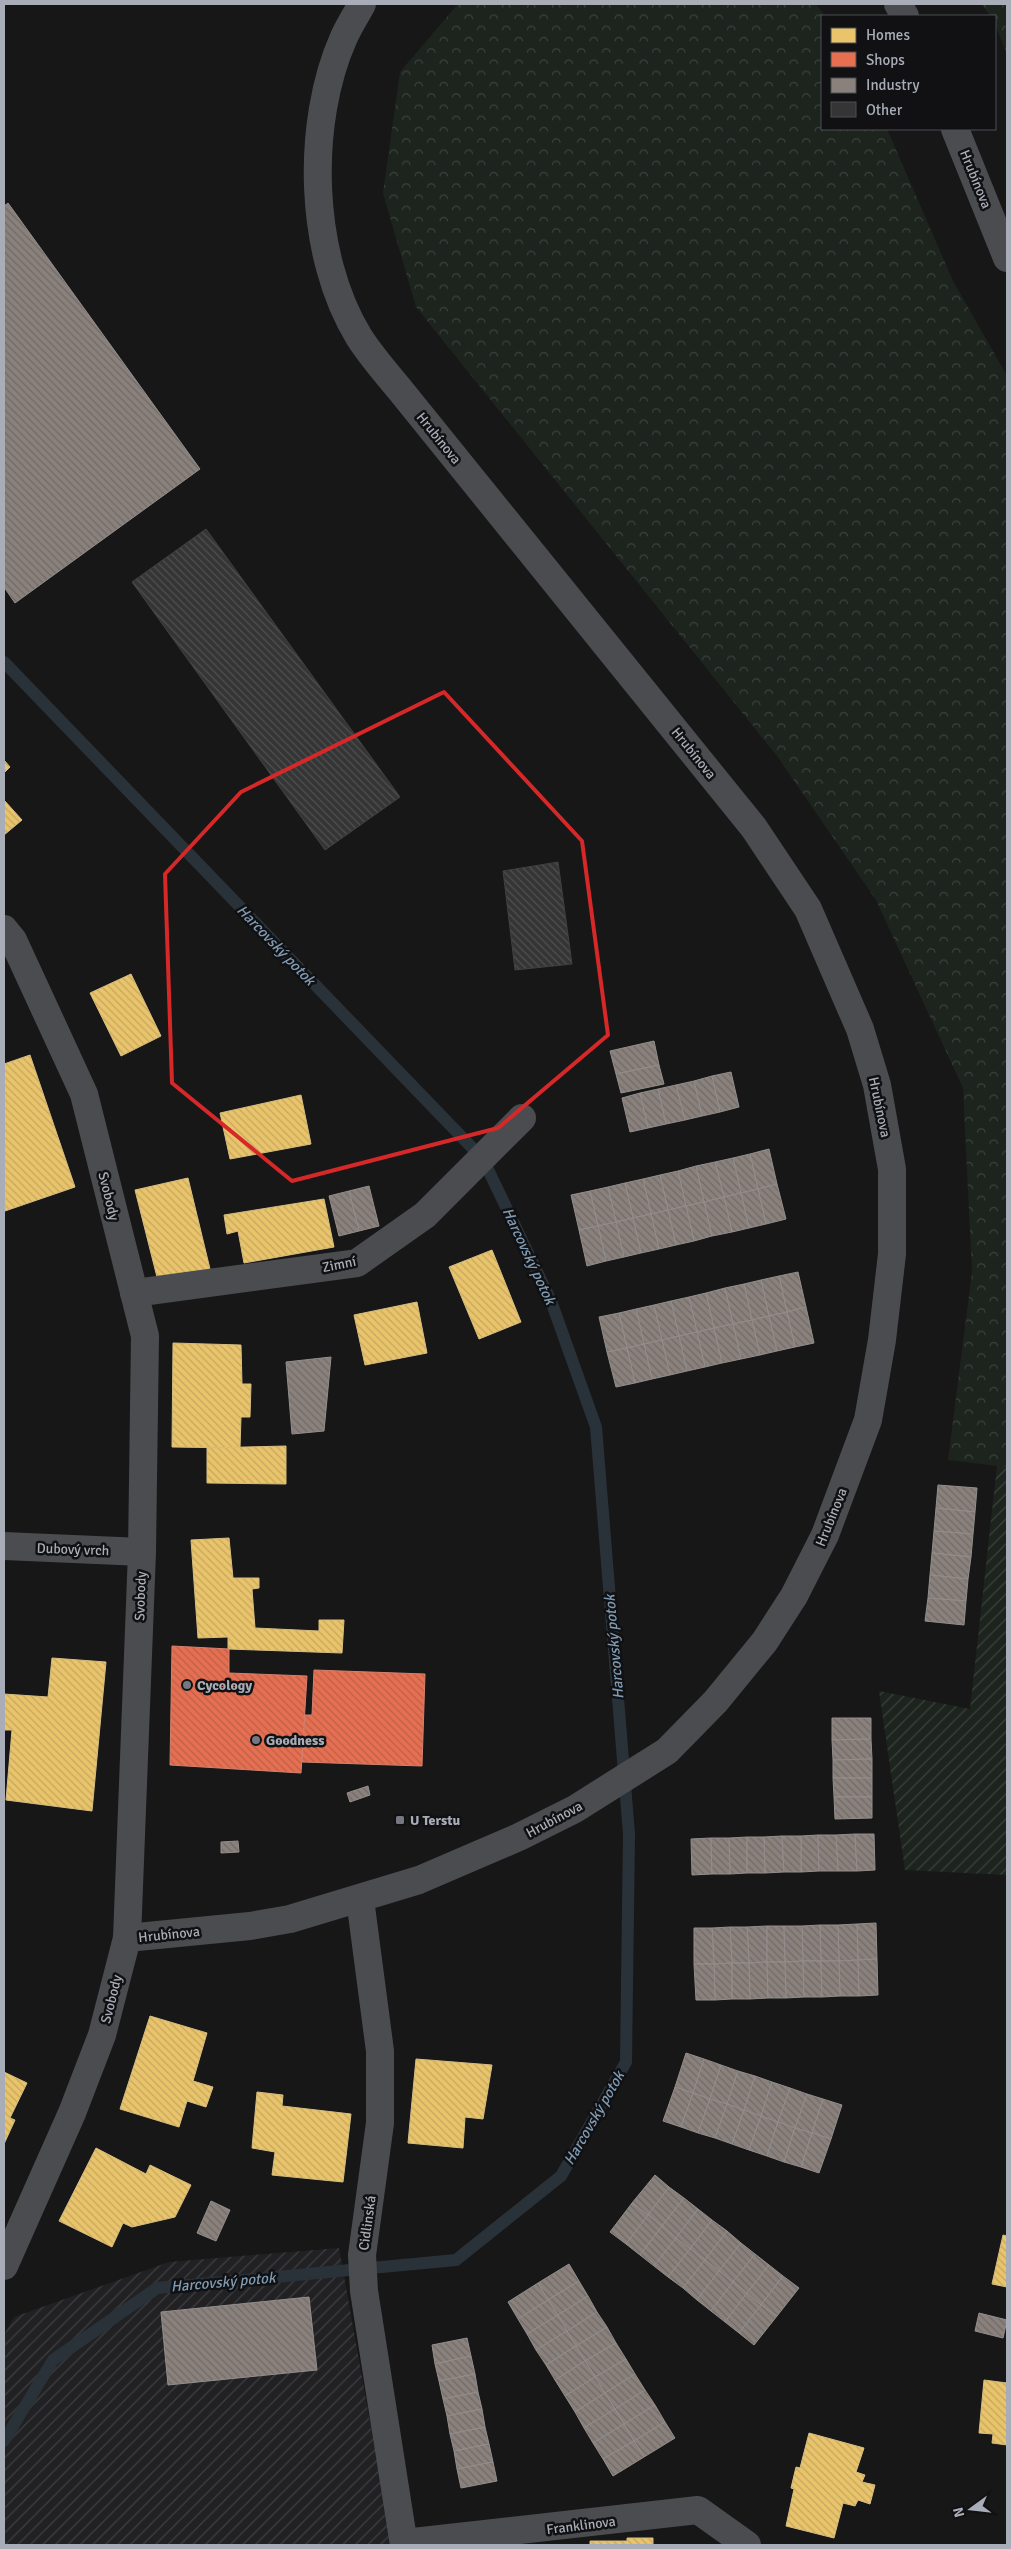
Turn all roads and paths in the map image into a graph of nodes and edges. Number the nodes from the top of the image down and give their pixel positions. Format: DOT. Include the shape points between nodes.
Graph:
graph roads {
  1 [pos="362,4"];
  2 [pos="898,4"];
  3 [pos="904,15"];
  4 [pos="955,130"];
  5 [pos="1007,258"];
  6 [pos="4,929"];
  7 [pos="513,1127"];
  8 [pos="134,1293"];
  9 [pos="4,1546"];
  10 [pos="142,1552"];
  11 [pos="360,1900"];
  12 [pos="126,1938"];
  13 [pos="4,2266"];
  14 [pos="404,2544"];
  15 [pos="747,2545"];
  1 -- 11 [label="street, Hrubínova" via="344,38 328,85 320,141 317,194 323,246 339,294 359,337 754,828 808,908 860,1029 878,1085 892,1169 892,1254 868,1420 825,1535 794,1596 765,1641 715,1702 667,1751 575,1809 518,1838 419,1880"];
  2 -- 3 [label="street"];
  4 -- 5 [label="street, Hrubínova"];
  6 -- 8 [label="street, Svobody" via="13,940 84,1094"];
  7 -- 8 [label="street, Zimní" via="425,1215 357,1263"];
  8 -- 10 [label="street, Svobody" via="145,1336"];
  9 -- 10 [label="street, Dubový vrch"];
  10 -- 12 [label="street, Svobody"];
  11 -- 12 [label="street, Hrubínova" via="250,1926"];
  11 -- 14 [label="street, Cidlinská" via="380,2051 380,2123 362,2255 364,2291"];
  12 -- 13 [label="street, Svobody" via="102,2035 72,2113"];
  14 -- 15 [label="street, Franklinova" via="698,2510"];
}
